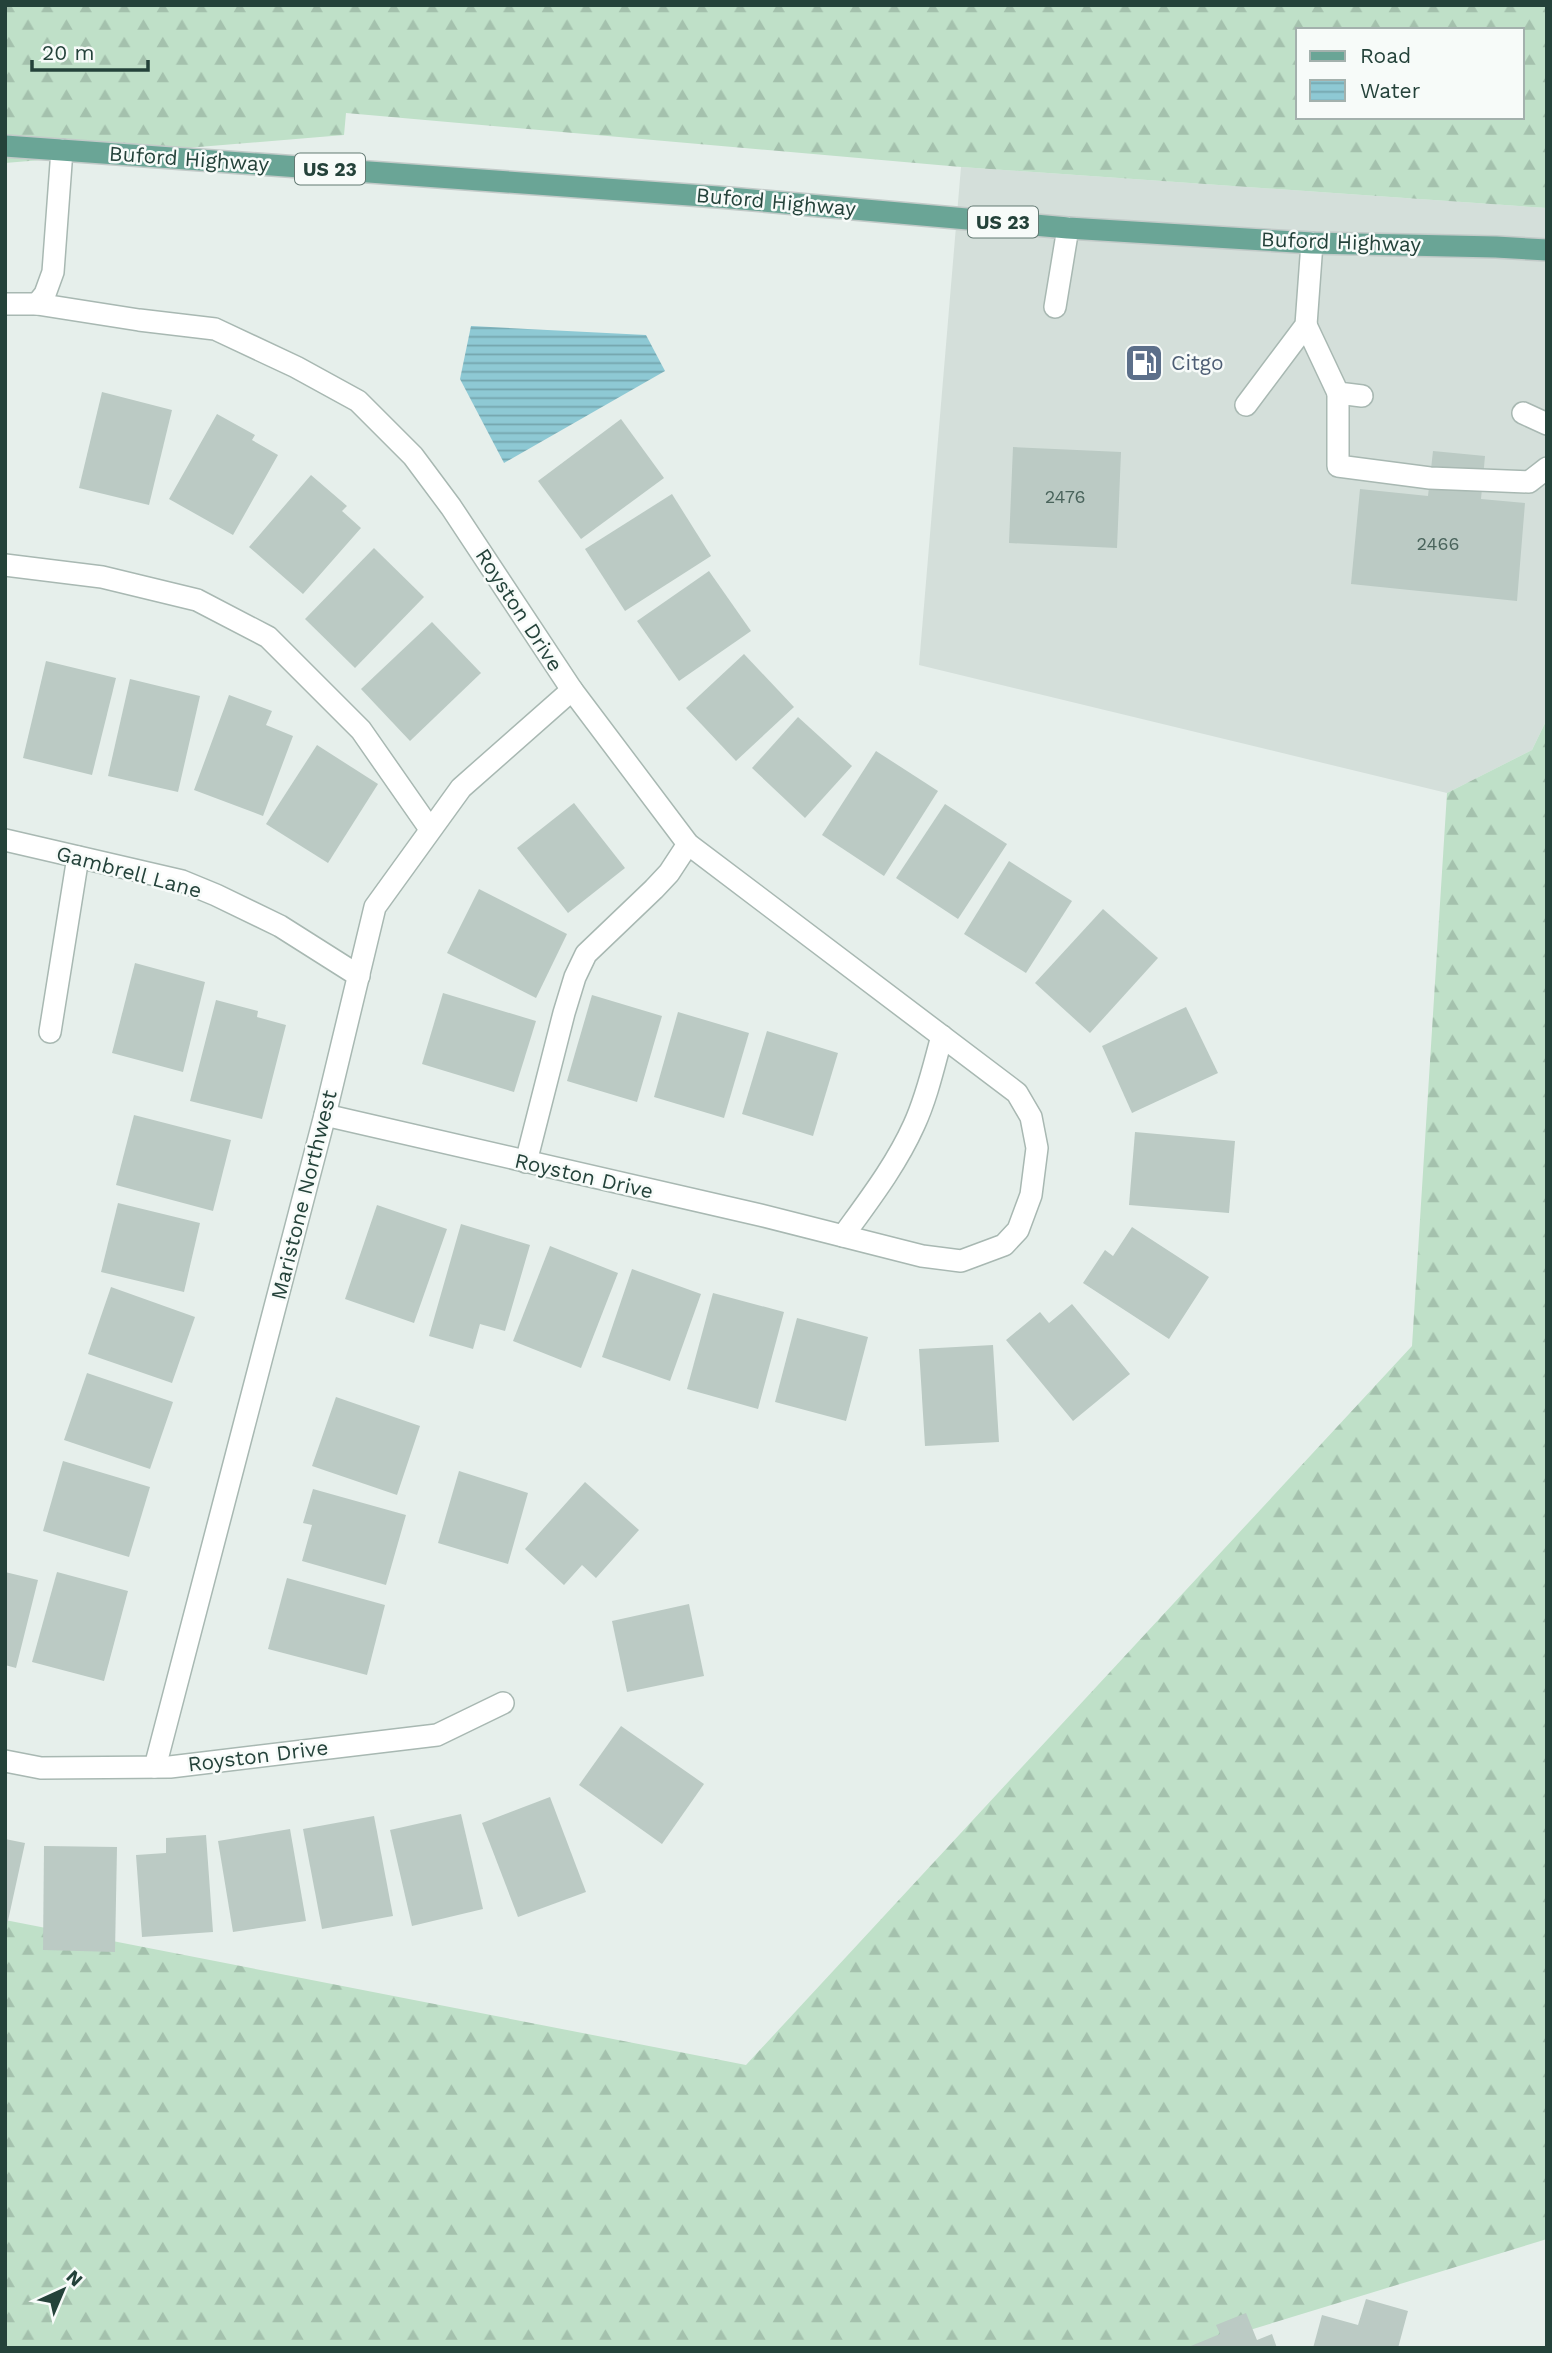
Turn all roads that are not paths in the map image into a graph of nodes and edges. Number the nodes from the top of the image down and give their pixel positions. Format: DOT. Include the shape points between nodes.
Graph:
graph roads {
  1 [pos="5,146"];
  2 [pos="62,150"];
  3 [pos="1068,228"];
  4 [pos="1312,243"];
  5 [pos="1547,250"];
  6 [pos="5,304"];
  7 [pos="37,304"];
  8 [pos="1055,307"];
  9 [pos="1306,325"];
  10 [pos="1338,393"];
  11 [pos="1363,396"];
  12 [pos="1246,405"];
  13 [pos="1523,413"];
  14 [pos="1547,424"];
  15 [pos="1547,468"];
  16 [pos="5,565"];
  17 [pos="572,690"];
  18 [pos="430,829"];
  19 [pos="5,841"];
  20 [pos="688,844"];
  21 [pos="78,857"];
  22 [pos="359,976"];
  23 [pos="50,1032"];
  24 [pos="942,1035"];
  25 [pos="325,1115"];
  26 [pos="526,1162"];
  27 [pos="843,1236"];
  28 [pos="503,1703"];
  29 [pos="5,1760"];
  30 [pos="155,1767"];
  1 -- 2 [label="main road, Buford Highway / US 23"];
  2 -- 3 [label="main road, Buford Highway / US 23" via="718,197"];
  2 -- 7 [label="street" via="53,272"];
  3 -- 4 [label="main road, Buford Highway / US 23"];
  3 -- 8 [label="street"];
  4 -- 5 [label="main road, Buford Highway / US 23"];
  4 -- 9 [label="street"];
  6 -- 7 [label="street, Royston Drive"];
  7 -- 17 [label="street, Royston Drive" via="215,329 358,401 413,456 451,507"];
  9 -- 10 [label="street"];
  9 -- 12 [label="street"];
  10 -- 11 [label="street"];
  10 -- 15 [label="street" via="1338,466 1430,478 1529,482"];
  13 -- 14 [label="street"];
  16 -- 18 [label="street" via="102,577 197,600 268,637 361,730"];
  17 -- 18 [label="street, Maristone Northwest" via="461,788"];
  17 -- 20 [label="street, Royston Drive"];
  18 -- 22 [label="street, Maristone Northwest" via="375,907"];
  19 -- 21 [label="street, Gambrell Lane"];
  20 -- 24 [label="street, Royston Drive"];
  20 -- 26 [label="street" via="654,889 586,954 575,977"];
  21 -- 22 [label="street, Gambrell Lane" via="182,881 216,895 280,926"];
  21 -- 23 [label="street"];
  22 -- 25 [label="street, Maristone Northwest"];
  24 -- 27 [label="street" via="928,1088 896,1162"];
  24 -- 27 [label="street, Royston Drive" via="1017,1093 1031,1117 1037,1148 1031,1195 1018,1230 1004,1245 961,1261"];
  25 -- 26 [label="street, Royston Drive"];
  25 -- 30 [label="street, Maristone Northwest"];
  26 -- 27 [label="street, Royston Drive"];
  28 -- 30 [label="street, Royston Drive" via="437,1735"];
  29 -- 30 [label="street, Royston Drive" via="41,1768"];
}
